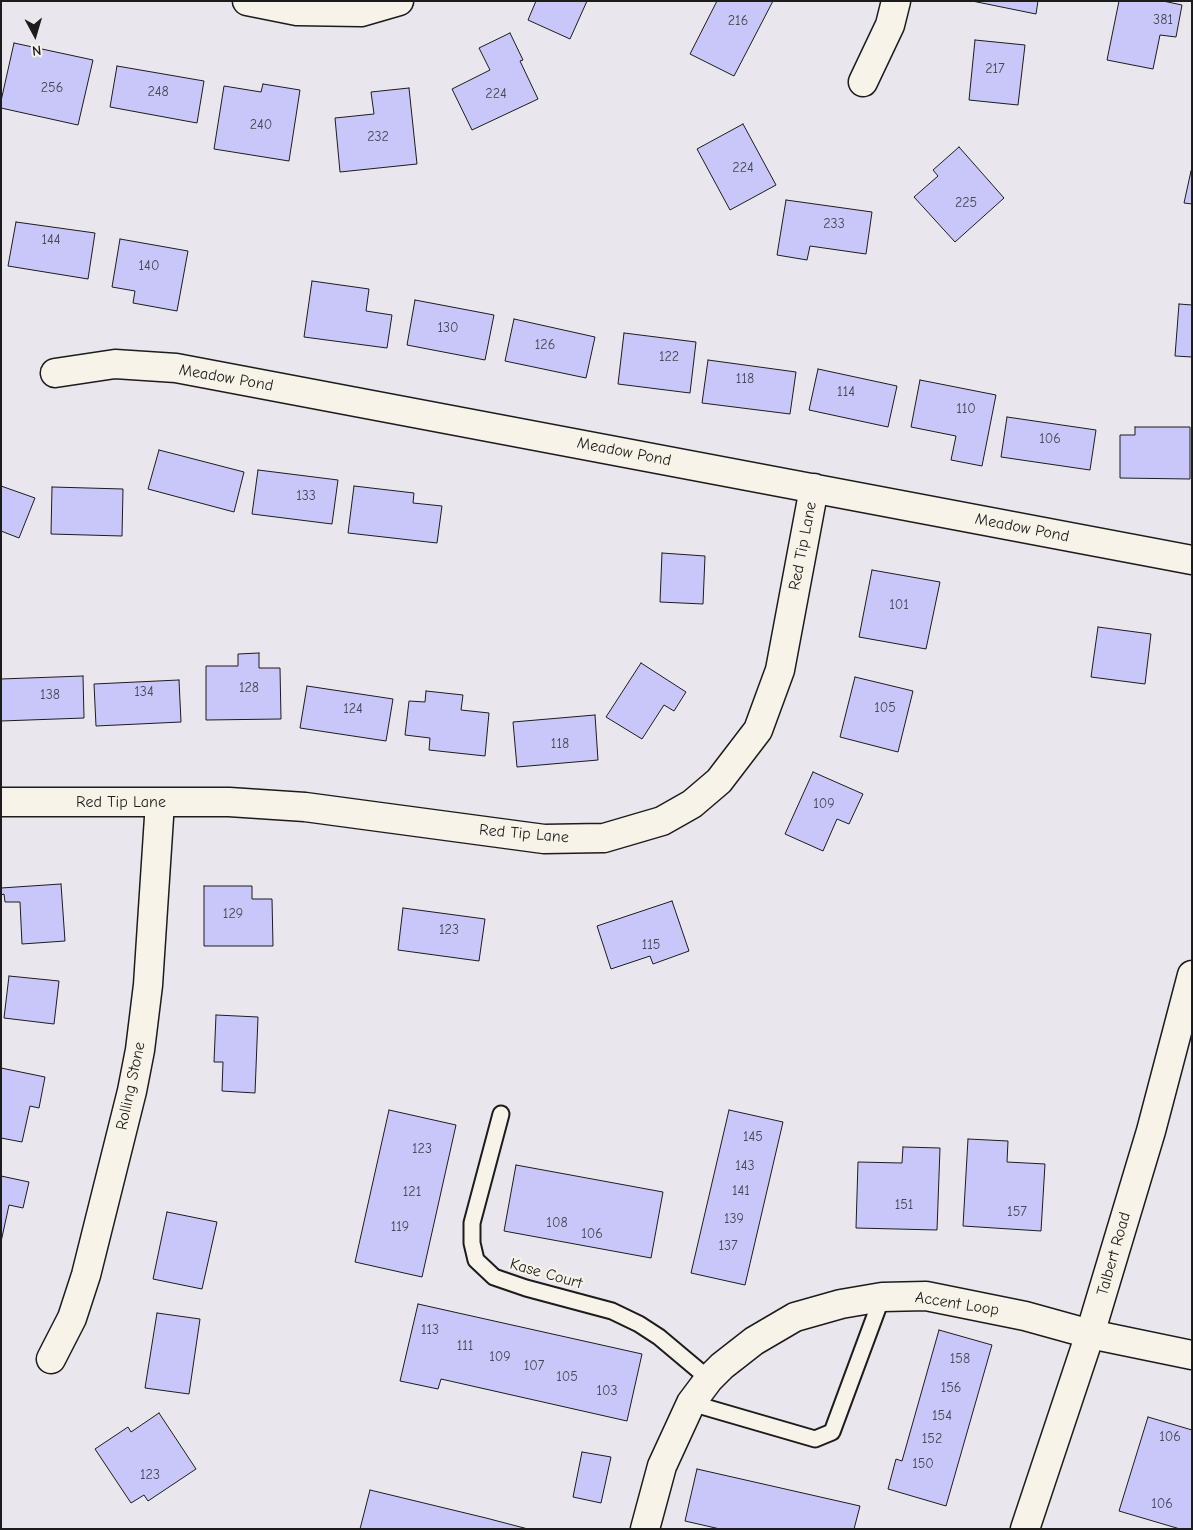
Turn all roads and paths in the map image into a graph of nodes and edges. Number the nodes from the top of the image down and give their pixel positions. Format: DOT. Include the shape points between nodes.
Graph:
graph roads {
  1 [pos="247,1"];
  2 [pos="399,1"];
  3 [pos="896,1"];
  4 [pos="863,82"];
  5 [pos="55,373"];
  6 [pos="814,488"];
  7 [pos="1192,560"];
  8 [pos="1,802"];
  9 [pos="160,802"];
  10 [pos="1192,975"];
  11 [pos="501,1114"];
  12 [pos="882,1297"];
  13 [pos="1090,1334"];
  14 [pos="1192,1355"];
  15 [pos="51,1359"];
  16 [pos="709,1378"];
  17 [pos="691,1403"];
  18 [pos="645,1529"];
  19 [pos="1025,1529"];
  1 -- 2 [label="street" via="297,11 361,12"];
  3 -- 4 [label="street" via="890,25"];
  5 -- 6 [label="street, Meadow Pond" via="115,364 176,368"];
  6 -- 7 [label="street, Meadow Pond"];
  6 -- 9 [label="street, Red Tip Lane" via="780,670 758,730 719,781 692,804 662,821 604,838 544,838 305,806"];
  8 -- 9 [label="street, Red Tip Lane"];
  9 -- 15 [label="street, Rolling Stone" via="148,985 132,1092 86,1275 72,1318"];
  10 -- 13 [label="street, Talbert Road" via="1151,1131"];
  11 -- 16 [label="lane, Kase Court" via="472,1223 476,1260 494,1276 612,1311 639,1324"];
  12 -- 13 [label="street, Accent Loop" via="926,1296 1025,1316"];
  12 -- 16 [label="street, Accent Loop" via="795,1317 754,1341"];
  12 -- 17 [label="lane" via="832,1432 815,1439"];
  13 -- 14 [label="street, Accent Loop"];
  13 -- 19 [label="street, Talbert Road"];
  16 -- 17 [label="street, Accent Loop"];
  17 -- 18 [label="street, Accent Loop" via="662,1466"];
}
